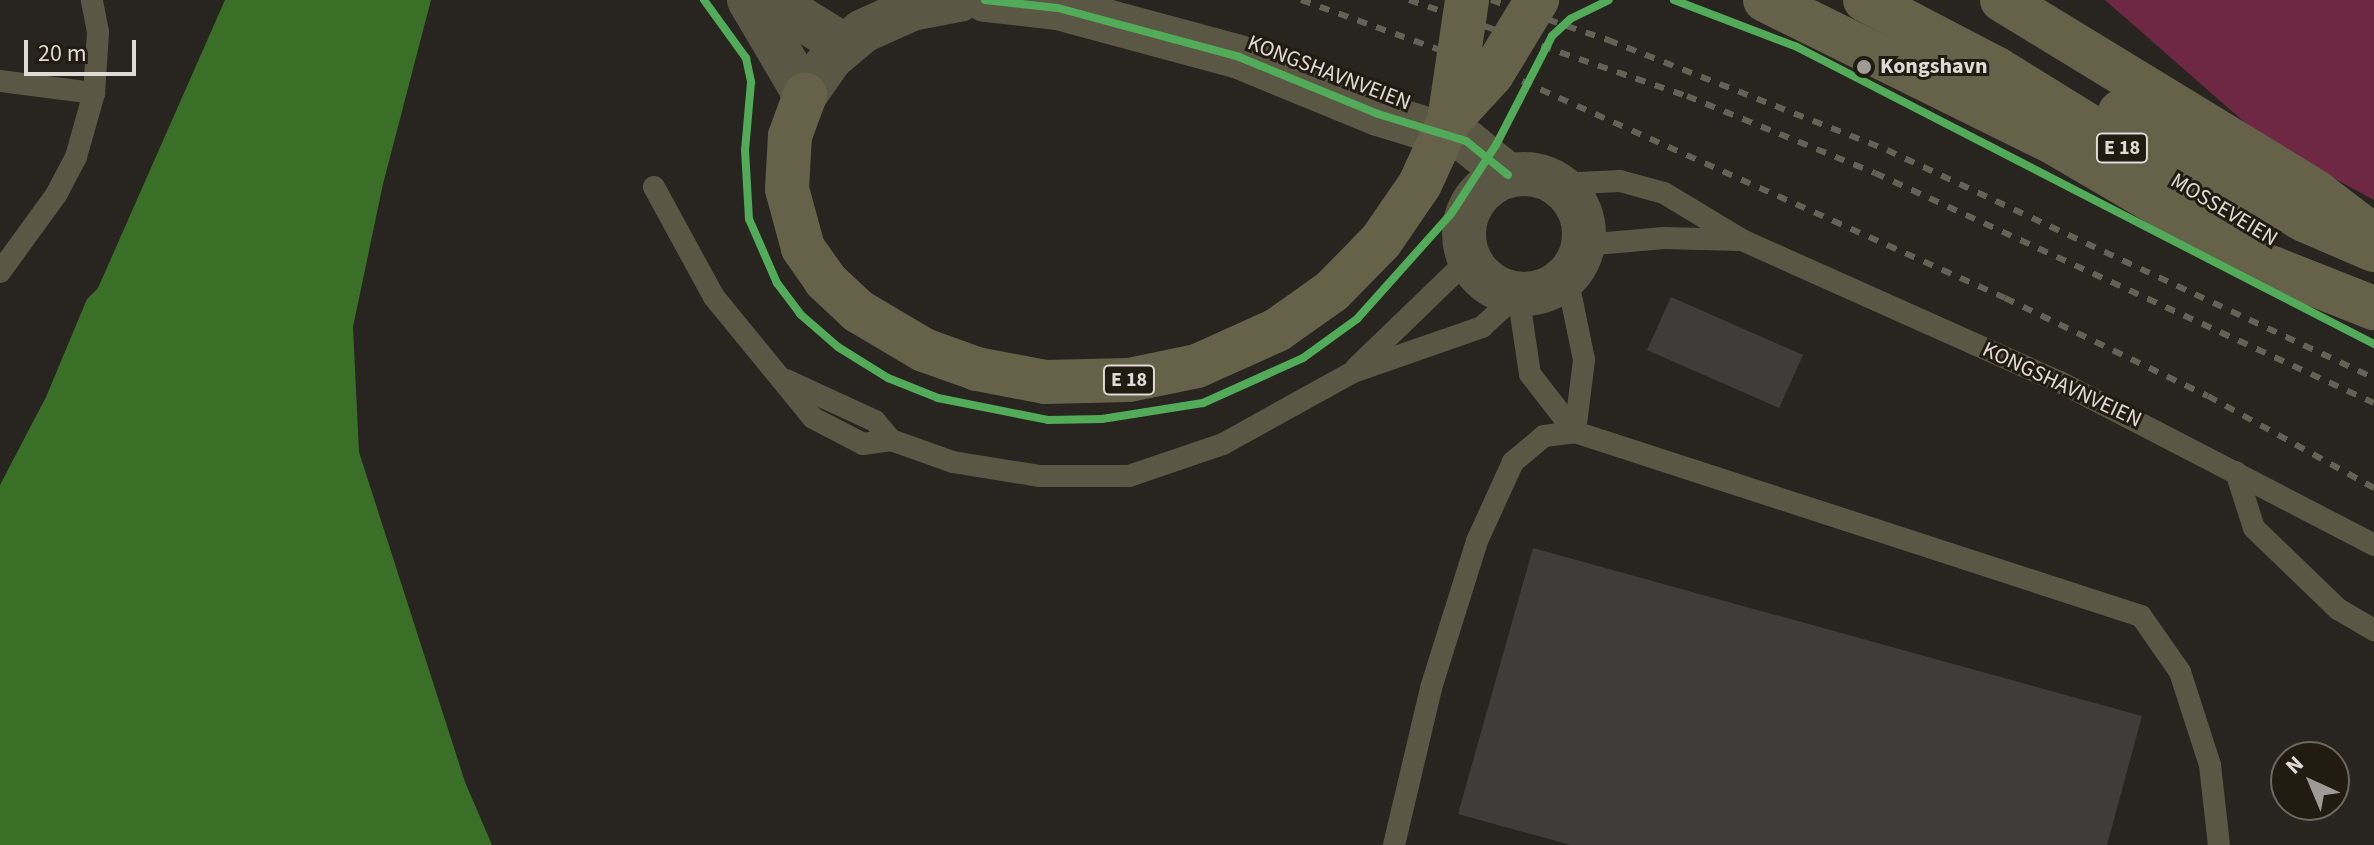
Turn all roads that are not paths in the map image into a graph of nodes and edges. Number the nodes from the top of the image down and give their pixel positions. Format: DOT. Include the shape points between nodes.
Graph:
graph roads {
  1 [pos="92,0"];
  2 [pos="749,0"];
  3 [pos="771,0"];
  4 [pos="959,0"];
  5 [pos="985,0"];
  6 [pos="1467,0"];
  7 [pos="1537,0"];
  8 [pos="1765,0"];
  9 [pos="1865,0"];
  10 [pos="1930,0"];
  11 [pos="2002,0"];
  12 [pos="844,45"];
  13 [pos="0,81"];
  14 [pos="94,93"];
  15 [pos="805,95"];
  16 [pos="1378,114"];
  17 [pos="1449,121"];
  18 [pos="1508,175"];
  19 [pos="1558,184"];
  20 [pos="654,187"];
  21 [pos="1468,210"];
  22 [pos="2374,236"];
  23 [pos="1742,240"];
  24 [pos="2374,250"];
  25 [pos="1469,259"];
  26 [pos="1576,261"];
  27 [pos="0,272"];
  28 [pos="1518,294"];
  29 [pos="2374,306"];
  30 [pos="1353,372"];
  31 [pos="1575,432"];
  32 [pos="2236,472"];
  33 [pos="2374,545"];
  34 [pos="2374,630"];
  35 [pos="1394,845"];
  36 [pos="2219,845"];
  1 -- 14 [label="lane" via="98,32"];
  2 -- 15 [label="street"];
  3 -- 12 [label="street"];
  4 -- 12 [label="street" via="891,16"];
  5 -- 16 [label="street, KONGSHAVNVEIEN" via="1058,8 1170,37 1290,75"];
  6 -- 17 [label="highway, E 18, bridge"];
  7 -- 17 [label="highway, E 18, bridge" via="1492,74"];
  8 -- 29 [label="highway, E 18" via="2056,144 2257,262"];
  9 -- 29 [label="highway, MOSSEVEIEN / E 18" via="1997,69"];
  10 -- 24 [label="highway, MOSSEVEIEN / E 18" via="2304,220"];
  11 -- 22 [label="highway" via="2316,192"];
  12 -- 15 [label="street"];
  13 -- 14 [label="lane"];
  14 -- 27 [label="lane" via="70,171"];
  15 -- 17 [label="highway, E 18, bridge" via="790,136 787,189 803,248 825,280 858,311 899,338 951,361 1003,375 1073,383 1129,380 1197,366 1277,330 1332,291 1402,211"];
  16 -- 18 [label="street, KONGSHAVNVEIEN" via="1466,141"];
  16 -- 21 [label="street, KONGSHAVNVEIEN"];
  18 -- 19 [label="street" via="1525,173"];
  18 -- 21 [label="street" via="1491,183"];
  19 -- 23 [label="lane, KONGSHAVNVEIEN" via="1620,181 1664,193"];
  19 -- 26 [label="street" via="1580,210"];
  20 -- 30 [label="lane" via="714,297 813,418 863,444 891,440 996,470 1084,478 1129,476 1223,444"];
  21 -- 25 [label="street" via="1464,235"];
  23 -- 26 [label="lane, KONGSHAVNVEIEN" via="1664,238"];
  23 -- 32 [label="lane, KONGSHAVNVEIEN" via="2060,382"];
  25 -- 28 [label="street" via="1481,277"];
  25 -- 30 [label="lane"];
  26 -- 28 [label="street" via="1536,293"];
  26 -- 31 [label="lane" via="1584,360"];
  28 -- 30 [label="lane" via="1482,327"];
  28 -- 31 [label="lane" via="1530,374"];
  31 -- 35 [label="lane" via="1544,436 1513,462 1477,541 1431,688"];
  31 -- 36 [label="lane" via="2141,616 2180,672 2210,765"];
  32 -- 33 [label="lane, KONGSHAVNVEIEN"];
  32 -- 34 [label="lane" via="2254,528 2328,601"];
}
